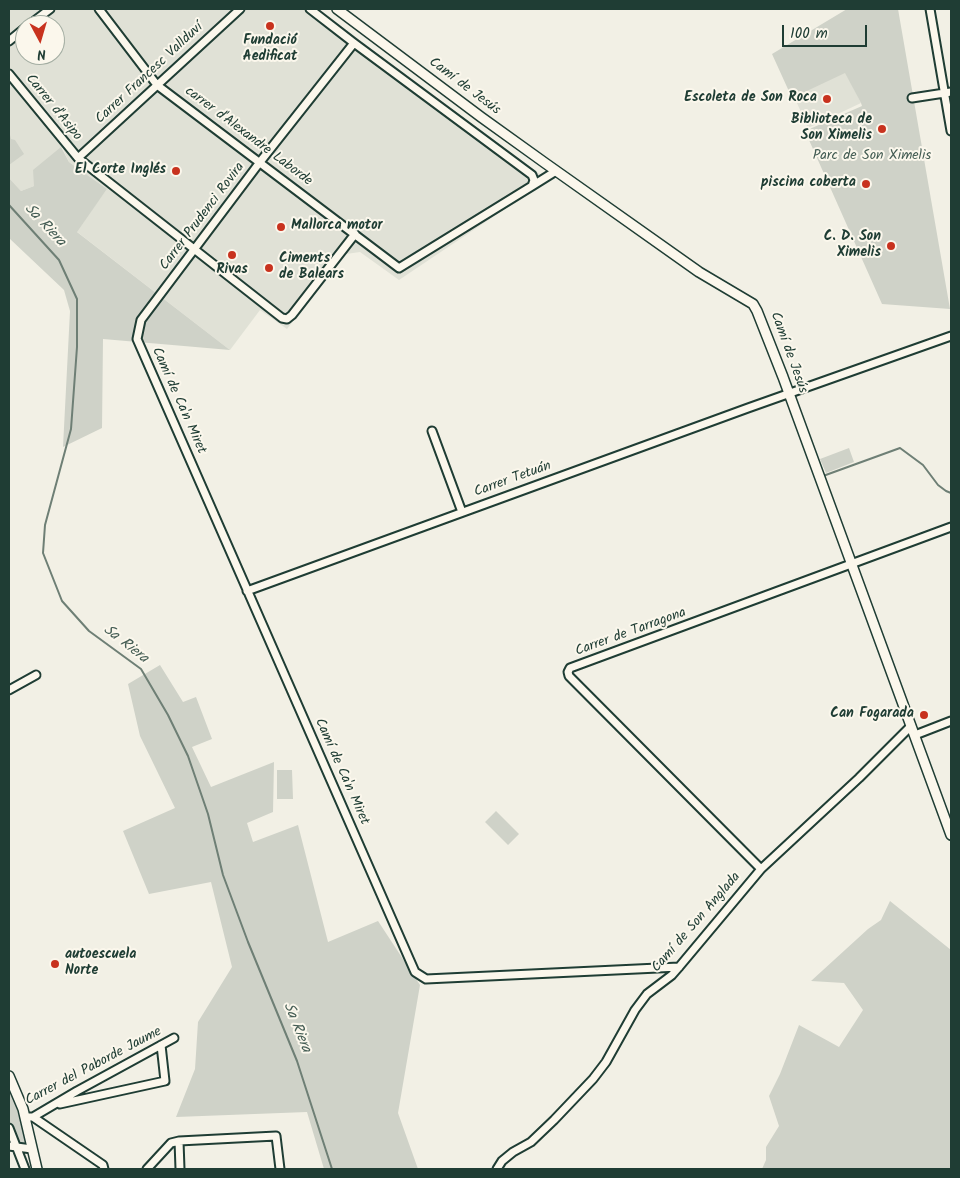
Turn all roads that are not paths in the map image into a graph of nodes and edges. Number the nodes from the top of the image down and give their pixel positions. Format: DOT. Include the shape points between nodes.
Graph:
graph roads {
  1 [pos="99,9"];
  2 [pos="240,9"];
  3 [pos="310,9"];
  4 [pos="337,9"];
  5 [pos="930,9"];
  6 [pos="354,44"];
  7 [pos="9,74"];
  8 [pos="158,85"];
  9 [pos="948,92"];
  10 [pos="912,98"];
  11 [pos="951,130"];
  12 [pos="78,158"];
  13 [pos="260,162"];
  14 [pos="556,171"];
  15 [pos="533,183"];
  16 [pos="355,234"];
  17 [pos="194,248"];
  18 [pos="951,336"];
  19 [pos="137,338"];
  20 [pos="788,394"];
  21 [pos="432,431"];
  22 [pos="462,512"];
  23 [pos="951,527"];
  24 [pos="851,564"];
  25 [pos="248,591"];
  26 [pos="36,675"];
  27 [pos="9,690"];
  28 [pos="951,721"];
  29 [pos="913,730"];
  30 [pos="951,835"];
  31 [pos="761,869"];
  32 [pos="679,967"];
  33 [pos="174,1038"];
  34 [pos="161,1045"];
  35 [pos="9,1076"];
  36 [pos="54,1105"];
  37 [pos="29,1117"];
  38 [pos="9,1128"];
  39 [pos="179,1141"];
  40 [pos="9,1146"];
  41 [pos="17,1148"];
  42 [pos="32,1149"];
  43 [pos="25,1169"];
  44 [pos="37,1169"];
  45 [pos="104,1169"];
  46 [pos="147,1169"];
  47 [pos="180,1169"];
  48 [pos="280,1169"];
  49 [pos="497,1169"];
  1 -- 8 [label="street, carrer d'Alexandre Laborde"];
  2 -- 8 [label="street, Carrer Francesc Vallduví"];
  3 -- 6 [label="street"];
  4 -- 14 [label="street, Camí de Jesús"];
  5 -- 9 [label="street"];
  6 -- 13 [label="street, Carrer Prudenci Rovira"];
  6 -- 15 [label="street" via="523,168 532,175"];
  7 -- 12 [label="street, Carrer d'Asipo"];
  8 -- 12 [label="street, Carrer Francesc Vallduví"];
  8 -- 13 [label="street, carrer d'Alexandre Laborde"];
  9 -- 10 [label="street"];
  9 -- 11 [label="street"];
  12 -- 17 [label="street, Carrer d'Asipo"];
  13 -- 16 [label="street, carrer d'Alexandre Laborde"];
  13 -- 17 [label="street, Carrer Prudenci Rovira"];
  14 -- 15 [label="street"];
  14 -- 20 [label="street, Camí de Jesús" via="699,272 753,304"];
  15 -- 16 [label="street, carrer d'Alexandre Laborde" via="399,268"];
  16 -- 17 [label="street, Carrer d'Asipo" via="287,319"];
  17 -- 19 [label="street, Carrer Prudenci Rovira" via="141,320"];
  18 -- 20 [label="street, Carrer Tetuán"];
  19 -- 25 [label="street, Camí de Ca'n Miret"];
  20 -- 22 [label="street, Carrer Tetuán"];
  20 -- 24 [label="street, Camí de Jesús"];
  21 -- 22 [label="street"];
  22 -- 25 [label="street, Carrer Tetuán"];
  23 -- 24 [label="street"];
  24 -- 29 [label="street, Camí de Jesús"];
  24 -- 31 [label="street, Carrer de Tarragona" via="570,668 568,672"];
  25 -- 32 [label="street, Camí de Ca'n Miret" via="415,972 426,979"];
  26 -- 27 [label="street"];
  28 -- 29 [label="street"];
  29 -- 30 [label="street, Camí de Jesús"];
  29 -- 31 [label="street, Camí de Son Anglada"];
  31 -- 32 [label="street, Camí de Son Anglada"];
  32 -- 49 [label="street, Camí de Son Anglada" via="647,994 606,1062 578,1095 531,1142 513,1152"];
  33 -- 34 [label="street, Carrer del Paborde Jaume"];
  34 -- 36 [label="street, Carrer del Paborde Jaume"];
  34 -- 36 [label="street" via="165,1080"];
  35 -- 37 [label="street"];
  36 -- 37 [label="street, Carrer del Paborde Jaume"];
  37 -- 42 [label="street"];
  37 -- 45 [label="street" via="103,1165"];
  38 -- 41 [label="street"];
  39 -- 46 [label="street" via="171,1143"];
  39 -- 47 [label="street"];
  39 -- 48 [label="street" via="276,1136"];
  40 -- 41 [label="street"];
  41 -- 42 [label="street"];
  41 -- 43 [label="street"];
  42 -- 44 [label="street"];
}
